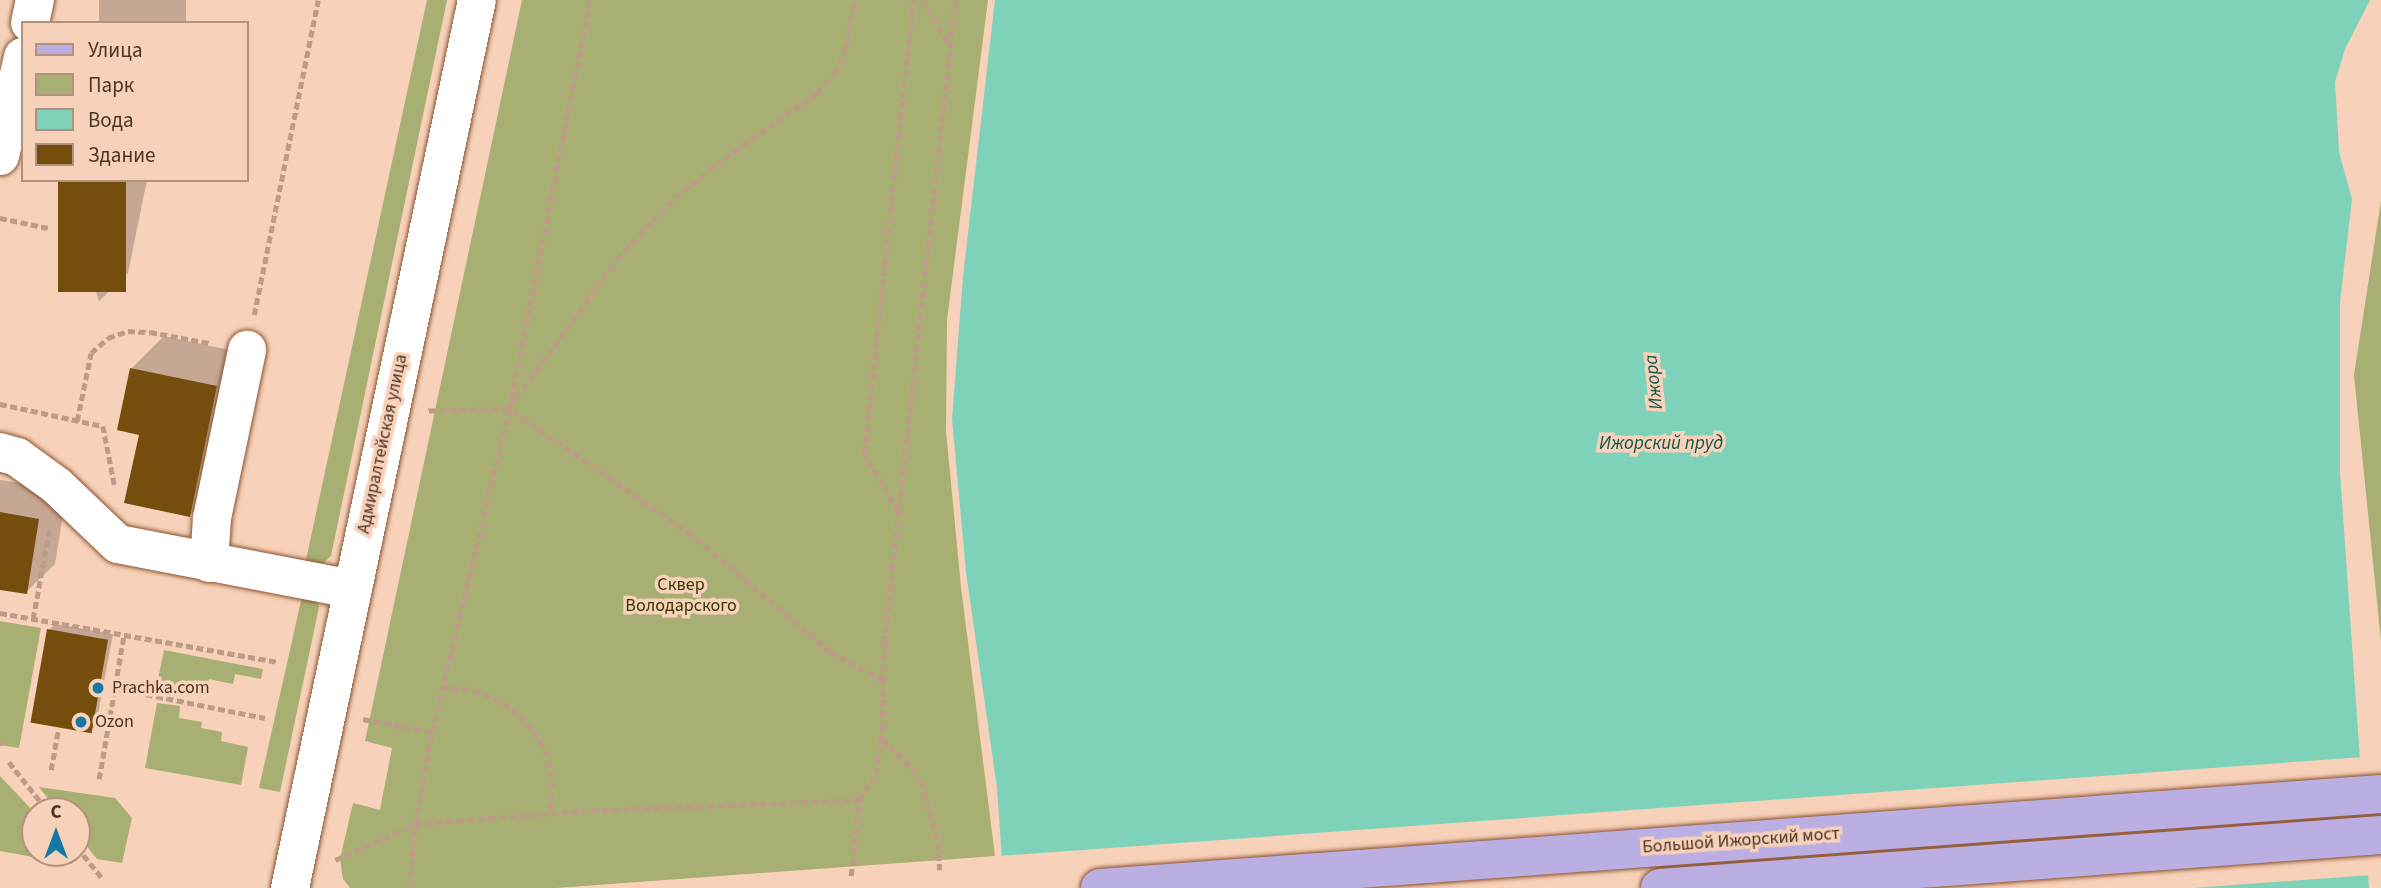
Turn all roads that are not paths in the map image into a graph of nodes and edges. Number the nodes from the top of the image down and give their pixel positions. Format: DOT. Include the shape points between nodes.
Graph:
graph roads {
  1 [pos="35,0"];
  2 [pos="477,0"];
  3 [pos="30,21"];
  4 [pos="21,66"];
  5 [pos="0,156"];
  6 [pos="247,350"];
  7 [pos="0,452"];
  8 [pos="209,563"];
  9 [pos="352,589"];
  10 [pos="2381,794"];
  11 [pos="2381,835"];
  12 [pos="290,888"];
  13 [pos="1100,888"];
  14 [pos="1660,888"];
  1 -- 3 [label="street"];
  2 -- 9 [label="street, Адмиралтейская улица"];
  4 -- 5 [label="street"];
  6 -- 8 [label="street" via="212,518"];
  7 -- 8 [label="street" via="17,457 57,486 118,544"];
  8 -- 9 [label="street"];
  9 -- 12 [label="street, Адмиралтейская улица"];
  10 -- 13 [label="main road, Большой Ижорский мост"];
  11 -- 14 [label="main road"];
}
